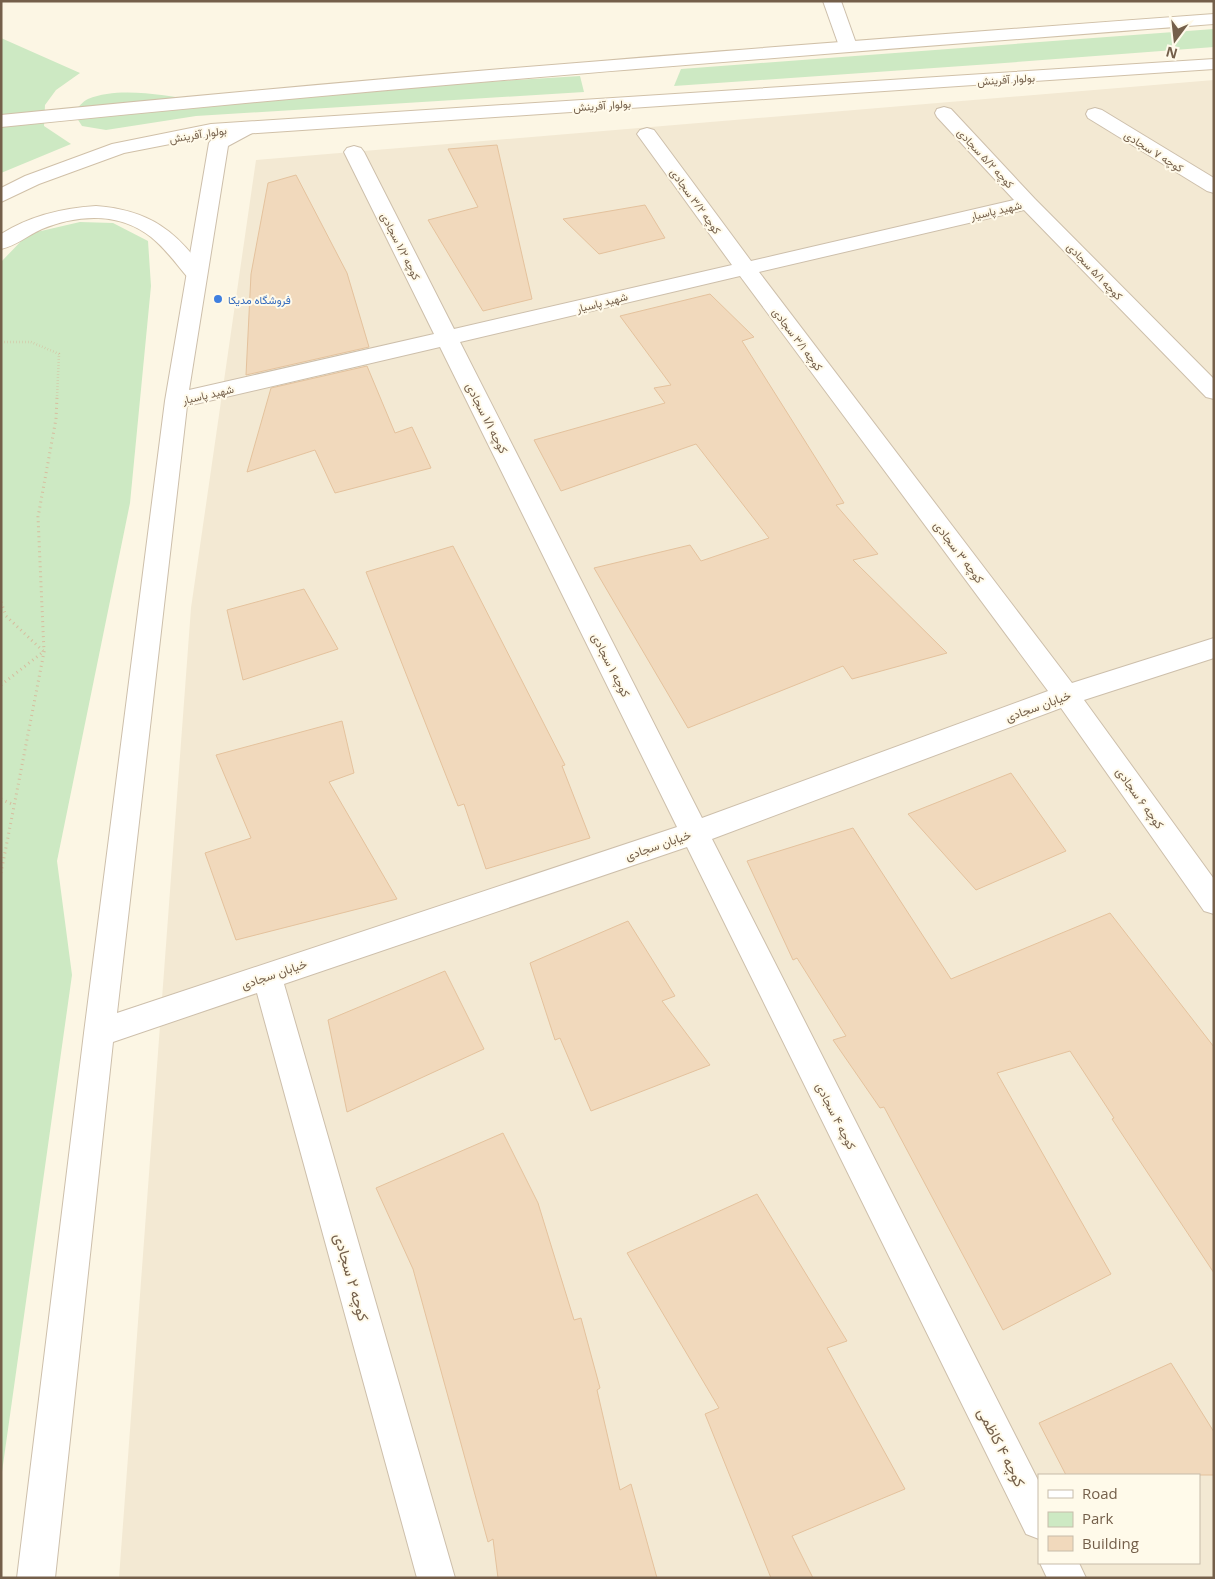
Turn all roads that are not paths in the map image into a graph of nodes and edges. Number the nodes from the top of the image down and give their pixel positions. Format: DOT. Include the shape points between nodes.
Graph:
graph roads {
  1 [pos="832,1"];
  2 [pos="1214,19"];
  3 [pos="848,46"];
  4 [pos="1214,64"];
  5 [pos="614,84"];
  6 [pos="944,113"];
  7 [pos="1095,114"];
  8 [pos="1,121"];
  9 [pos="247,128"];
  10 [pos="647,134"];
  11 [pos="354,152"];
  12 [pos="1214,187"];
  13 [pos="1,196"];
  14 [pos="1028,203"];
  15 [pos="1,243"];
  16 [pos="745,268"];
  17 [pos="197,275"];
  18 [pos="447,339"];
  19 [pos="1214,392"];
  20 [pos="176,401"];
  21 [pos="851,410"];
  22 [pos="526,496"];
  23 [pos="1214,648"];
  24 [pos="1066,695"];
  25 [pos="695,833"];
  26 [pos="1214,902"];
  27 [pos="268,976"];
  28 [pos="99,1033"];
  29 [pos="978,1399"];
  30 [pos="1038,1519"];
  31 [pos="1060,1564"];
  32 [pos="36,1578"];
  33 [pos="436,1578"];
  34 [pos="1067,1578"];
  1 -- 3 [label="street"];
  2 -- 3 [label="street, بولوار آفرینش"];
  3 -- 5 [label="street, بولوار آفرینش"];
  4 -- 5 [label="street, بولوار آفرینش"];
  5 -- 8 [label="street, بولوار آفرینش" via="197,101"];
  5 -- 9 [label="street, بولوار آفرینش"];
  6 -- 14 [label="street, کوچه ۵/۲ سجادی"];
  7 -- 12 [label="street, کوچه ۷ سجادی"];
  9 -- 13 [label="street, بولوار آفرینش" via="211,130 119,148 32,180"];
  9 -- 17 [label="street" via="219,143"];
  10 -- 16 [label="street, کوچه ۳/۲ سجادی"];
  11 -- 18 [label="street, کوچه ۱/۲ سجادی"];
  14 -- 16 [label="street, شهید پاسیار"];
  14 -- 19 [label="street, کوچه ۵/۱ سجادی"];
  15 -- 17 [label="street" via="30,226 70,214 114,212 153,228"];
  16 -- 18 [label="street, شهید پاسیار"];
  16 -- 21 [label="street, کوچه ۳/۱ سجادی"];
  17 -- 20 [label="street"];
  18 -- 20 [label="street, شهید پاسیار"];
  18 -- 22 [label="street, کوچه ۱/۱ سجادی"];
  20 -- 28 [label="street"];
  21 -- 24 [label="street, کوچه ۳ سجادی"];
  22 -- 25 [label="street, کوچه ۱ سجادی"];
  23 -- 24 [label="street, خیابان سجادی"];
  24 -- 25 [label="street, خیابان سجادی"];
  24 -- 26 [label="street, کوچه ۶ سجادی"];
  25 -- 27 [label="street, خیابان سجادی"];
  25 -- 29 [label="street, کوچه ۴ سجادی"];
  27 -- 28 [label="street, خیابان سجادی"];
  27 -- 33 [label="street, کوچه ۲ سجادی"];
  28 -- 32 [label="street"];
  29 -- 30 [label="street, کوچه ۴ کاظمی"];
  31 -- 34 [label="street"];
}
